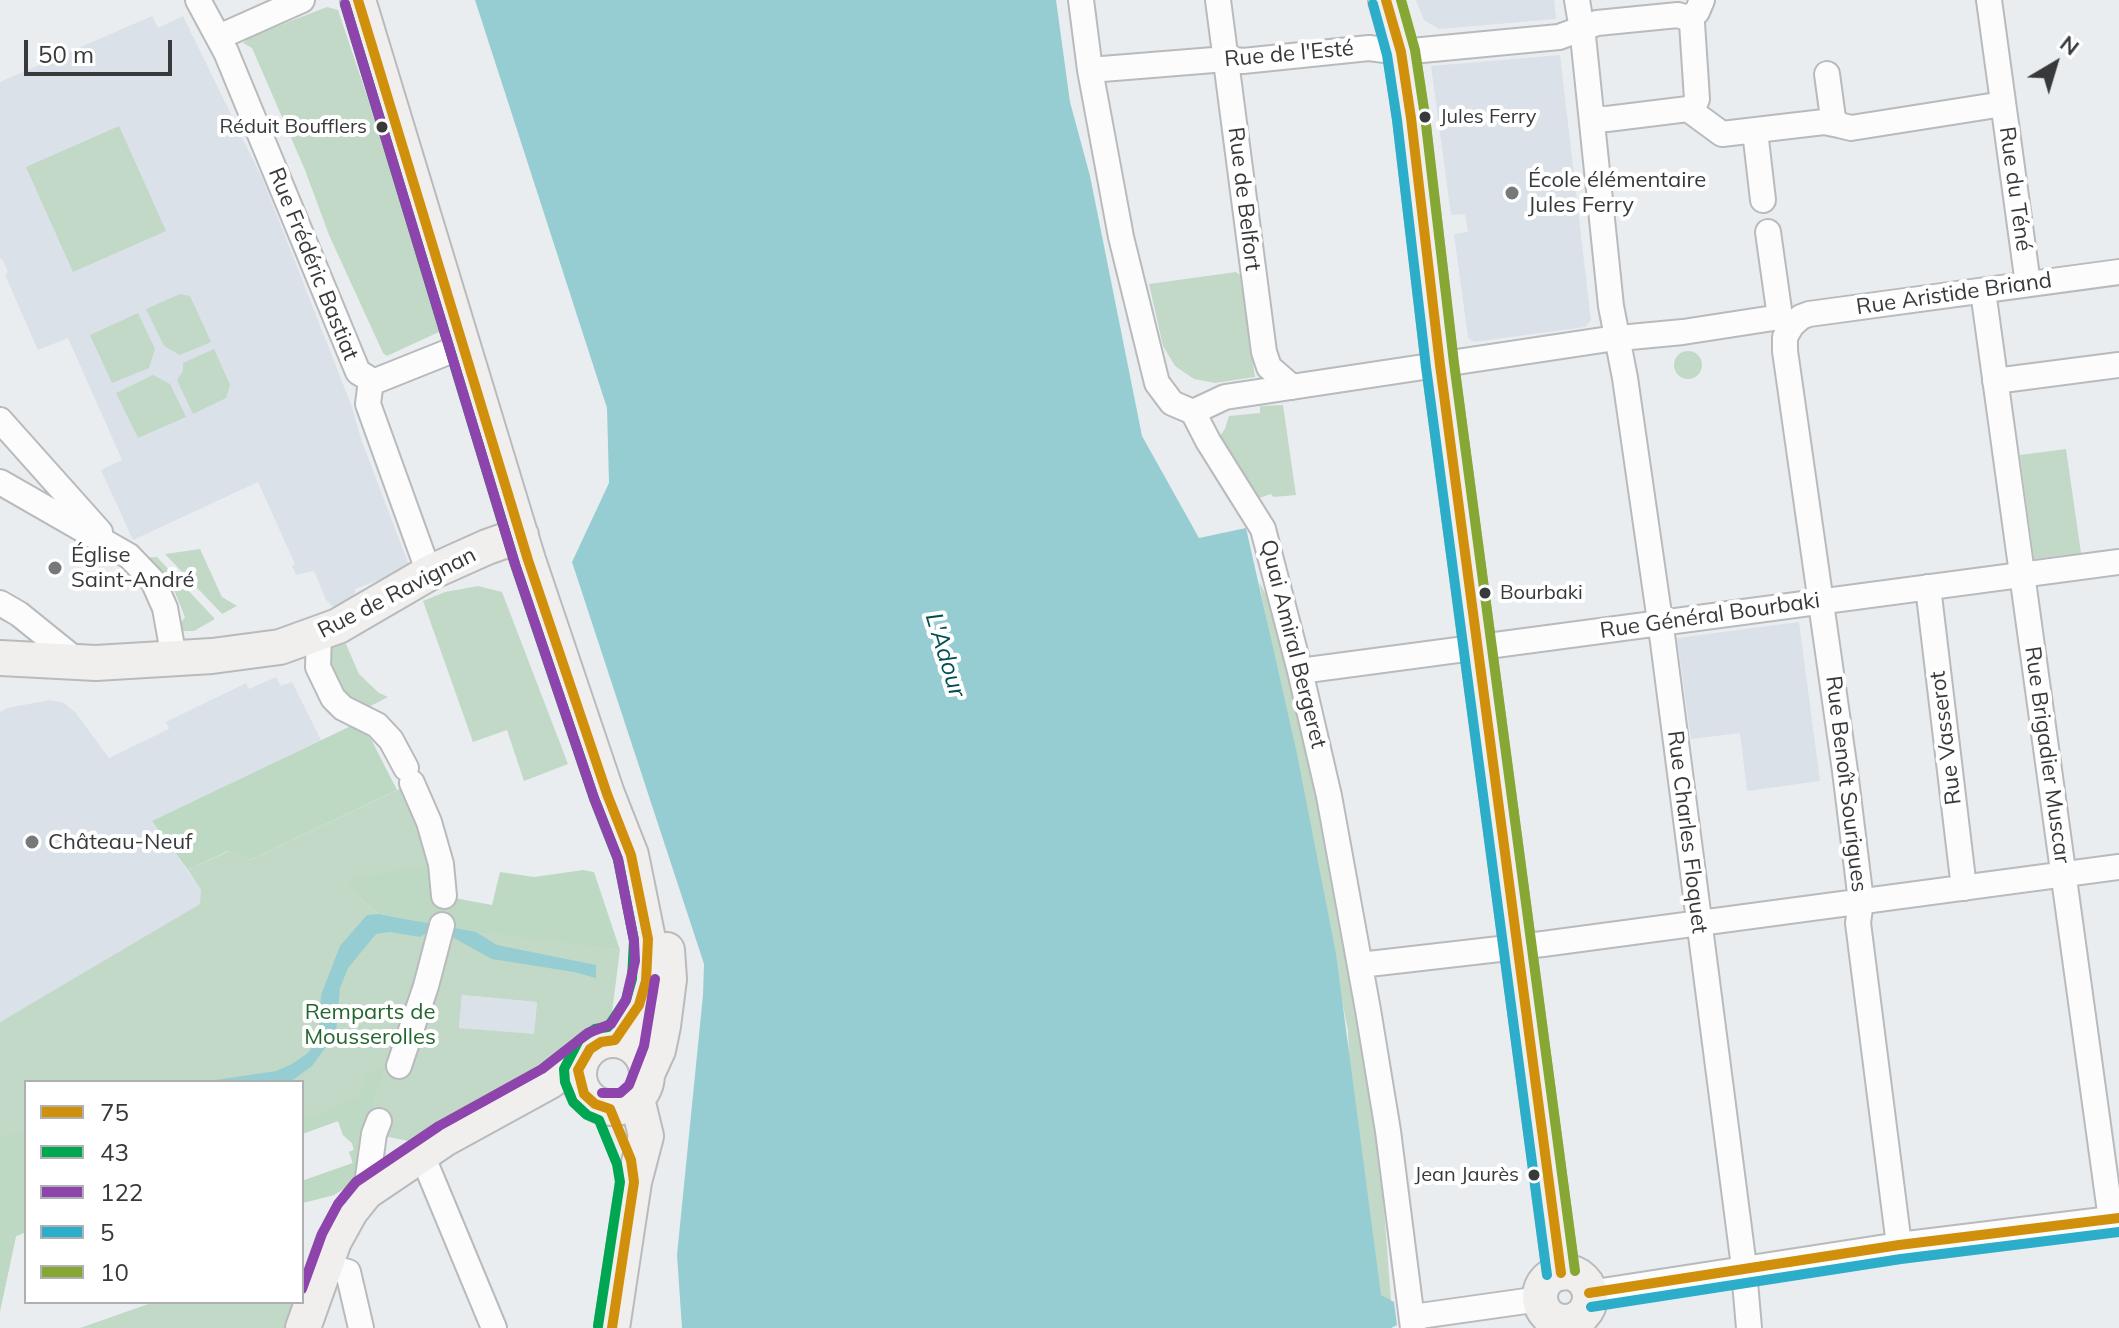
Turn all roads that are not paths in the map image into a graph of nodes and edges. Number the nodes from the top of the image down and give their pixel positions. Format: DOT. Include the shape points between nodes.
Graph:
graph roads {
  1 [pos="198,0"];
  2 [pos="302,0"];
  3 [pos="358,0"];
  4 [pos="1081,0"];
  5 [pos="1218,0"];
  6 [pos="1386,0"];
  7 [pos="1577,0"];
  8 [pos="1989,0"];
  9 [pos="1694,9"];
  10 [pos="1582,28"];
  11 [pos="219,37"];
  12 [pos="1401,52"];
  13 [pos="1226,59"];
  14 [pos="1090,70"];
  15 [pos="1827,74"];
  16 [pos="2003,104"];
  17 [pos="1688,109"];
  18 [pos="1592,118"];
  19 [pos="1839,125"];
  20 [pos="1755,131"];
  21 [pos="1763,200"];
  22 [pos="1768,232"];
  23 [pos="2119,272"];
  24 [pos="2028,284"];
  25 [pos="1983,291"];
  26 [pos="1785,320"];
  27 [pos="1616,338"];
  28 [pos="463,346"];
  29 [pos="1440,365"];
  30 [pos="2119,365"];
  31 [pos="371,380"];
  32 [pos="1995,381"];
  33 [pos="1292,387"];
  34 [pos="1193,412"];
  35 [pos="0,420"];
  36 [pos="0,482"];
  37 [pos="521,535"];
  38 [pos="116,549"];
  39 [pos="2119,562"];
  40 [pos="429,573"];
  41 [pos="2022,575"];
  42 [pos="1928,587"];
  43 [pos="1823,601"];
  44 [pos="0,603"];
  45 [pos="1660,623"];
  46 [pos="319,635"];
  47 [pos="1477,647"];
  48 [pos="0,658"];
  49 [pos="174,658"];
  50 [pos="81,664"];
  51 [pos="1300,671"];
  52 [pos="631,855"];
  53 [pos="2119,867"];
  54 [pos="2063,874"];
  55 [pos="1964,888"];
  56 [pos="444,896"];
  57 [pos="1861,901"];
  58 [pos="1699,922"];
  59 [pos="441,931"];
  60 [pos="1518,947"];
  61 [pos="1360,965"];
  62 [pos="600,1047"];
  63 [pos="399,1066"];
  64 [pos="550,1081"];
  65 [pos="620,1094"];
  66 [pos="379,1121"];
  67 [pos="422,1155"];
  68 [pos="366,1192"];
  69 [pos="2115,1218"];
  70 [pos="1899,1245"];
  71 [pos="324,1266"];
  72 [pos="1744,1271"];
  73 [pos="1551,1286"];
  74 [pos="1578,1314"];
  75 [pos="1413,1322"];
  76 [pos="303,1328"];
  77 [pos="361,1328"];
  78 [pos="494,1328"];
  79 [pos="612,1328"];
  80 [pos="1749,1328"];
  1 -- 11 [label="street, Rue Frédéric Bastiat"];
  2 -- 11 [label="street"];
  3 -- 28 [label="main road"];
  4 -- 14 [label="street, Quai Amiral Bergeret"];
  5 -- 13 [label="street, Rue de Belfort"];
  6 -- 12 [label="main road"];
  7 -- 10 [label="street, Rue Charles Floquet"];
  8 -- 16 [label="street, Rue du Téné"];
  9 -- 10 [label="street, Rue de l'Esté"];
  9 -- 17 [label="street" via="1697,99"];
  10 -- 12 [label="street, Rue de l'Esté" via="1559,37"];
  10 -- 18 [label="street, Rue Charles Floquet"];
  11 -- 31 [label="street, Rue Frédéric Bastiat" via="358,372"];
  12 -- 13 [label="street, Rue de l'Esté" via="1369,48"];
  12 -- 29 [label="main road"];
  13 -- 14 [label="street, Rue de l'Esté"];
  13 -- 33 [label="street, Rue de Belfort" via="1264,352 1269,367"];
  14 -- 34 [label="street, Quai Amiral Bergeret" via="1121,237 1157,383 1172,403"];
  15 -- 19 [label="street" via="1833,118"];
  16 -- 19 [label="street" via="1851,128"];
  16 -- 24 [label="street, Rue du Téné"];
  17 -- 18 [label="street"];
  17 -- 20 [label="street" via="1722,134"];
  18 -- 27 [label="street, Rue Charles Floquet"];
  19 -- 20 [label="street" via="1824,122"];
  20 -- 21 [label="street"];
  22 -- 26 [label="street, Rue Benoît Sourigues"];
  23 -- 24 [label="street, Rue Aristide Briand"];
  24 -- 25 [label="street, Rue Aristide Briand"];
  25 -- 26 [label="street, Rue Aristide Briand"];
  25 -- 32 [label="street, Rue Brigadier Muscar"];
  26 -- 27 [label="street, Rue Aristide Briand"];
  26 -- 43 [label="street, Rue Benoît Sourigues" via="1785,351"];
  27 -- 29 [label="street"];
  27 -- 45 [label="street, Rue Charles Floquet"];
  28 -- 31 [label="street"];
  28 -- 37 [label="main road"];
  29 -- 33 [label="street"];
  29 -- 47 [label="main road"];
  30 -- 32 [label="street"];
  31 -- 40 [label="street, Rue Frédéric Bastiat" via="368,404"];
  32 -- 41 [label="street, Rue Brigadier Muscar"];
  33 -- 34 [label="street" via="1225,397"];
  34 -- 51 [label="street, Quai Amiral Bergeret" via="1263,529"];
  35 -- 38 [label="street"];
  36 -- 38 [label="street"];
  37 -- 40 [label="main road, Rue de Ravignan"];
  37 -- 52 [label="main road"];
  38 -- 49 [label="street" via="153,581 165,608"];
  39 -- 41 [label="street, Rue Général Bourbaki"];
  40 -- 46 [label="main road, Rue de Ravignan"];
  41 -- 42 [label="street, Rue Général Bourbaki"];
  41 -- 54 [label="street, Rue Brigadier Muscar"];
  42 -- 43 [label="street, Rue Général Bourbaki"];
  42 -- 55 [label="street, Rue Vasserot"];
  43 -- 45 [label="street, Rue Général Bourbaki"];
  43 -- 57 [label="street, Rue Benoît Sourigues"];
  44 -- 50 [label="street"];
  45 -- 47 [label="street, Rue Général Bourbaki"];
  45 -- 58 [label="street, Rue Charles Floquet"];
  46 -- 49 [label="main road, Rue de Ravignan" via="262,651"];
  46 -- 56 [label="street" via="318,667 333,698 377,725 409,775 429,822"];
  47 -- 51 [label="street, Rue Général Bourbaki"];
  47 -- 60 [label="main road"];
  48 -- 50 [label="main road, Rue de Ravignan"];
  49 -- 50 [label="main road, Rue de Ravignan"];
  51 -- 61 [label="street, Quai Amiral Bergeret"];
  52 -- 62 [label="main road" via="649,962 629,1023"];
  52 -- 65 [label="main road" via="644,867 669,962 658,1050"];
  53 -- 54 [label="street"];
  54 -- 55 [label="street"];
  54 -- 69 [label="street, Rue Brigadier Muscar"];
  55 -- 57 [label="street"];
  57 -- 58 [label="street"];
  57 -- 70 [label="street, Rue Benoît Sourigues" via="1858,923"];
  58 -- 60 [label="street"];
  58 -- 72 [label="street, Rue Charles Floquet"];
  59 -- 63 [label="street"];
  60 -- 61 [label="street"];
  60 -- 73 [label="main road"];
  61 -- 75 [label="street, Quai Amiral Bergeret"];
  62 -- 64 [label="main road"];
  62 -- 65 [label="main road" via="578,1070 578,1078"];
  62 -- 65 [label="main road" via="625,1042 641,1055"];
  64 -- 65 [label="main road"];
  64 -- 67 [label="main road"];
  65 -- 79 [label="main road" via="634,1182"];
  66 -- 68 [label="street"];
  67 -- 68 [label="main road"];
  67 -- 78 [label="street"];
  68 -- 71 [label="main road" via="350,1212"];
  69 -- 70 [label="street"];
  70 -- 72 [label="street"];
  71 -- 76 [label="main road"];
  71 -- 77 [label="street" via="348,1272"];
  72 -- 74 [label="street"];
  72 -- 80 [label="street, Rue Charles Floquet"];
  73 -- 74 [label="main road" via="1543,1308 1550,1317 1560,1322"];
  73 -- 74 [label="main road" via="1569,1273 1583,1280"];
  73 -- 75 [label="street"];
}
